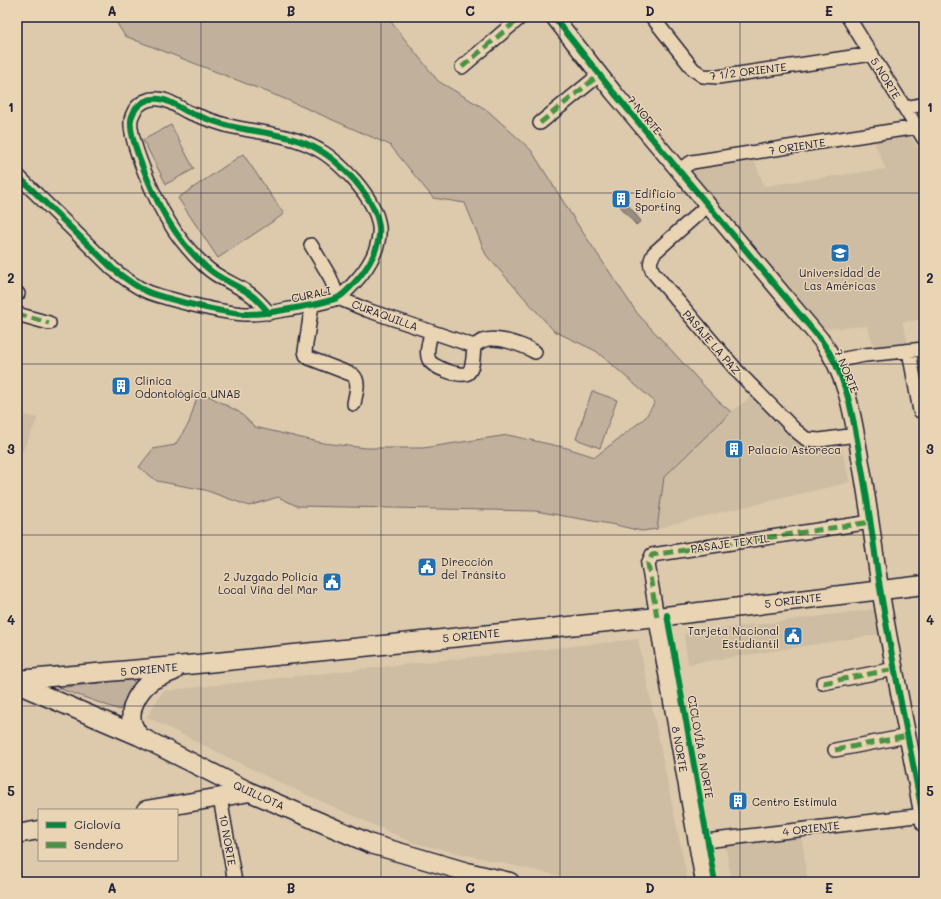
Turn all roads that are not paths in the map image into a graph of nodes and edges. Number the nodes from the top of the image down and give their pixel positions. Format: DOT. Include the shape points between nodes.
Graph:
graph roads {
  1 [pos="521,17"];
  2 [pos="554,17"];
  3 [pos="652,17"];
  4 [pos="848,17"];
  5 [pos="872,54"];
  6 [pos="462,67"];
  7 [pos="599,74"];
  8 [pos="924,104"];
  9 [pos="905,108"];
  10 [pos="540,123"];
  11 [pos="917,127"];
  12 [pos="924,139"];
  13 [pos="678,170"];
  14 [pos="17,175"];
  15 [pos="708,205"];
  16 [pos="311,245"];
  17 [pos="338,298"];
  18 [pos="312,304"];
  19 [pos="269,313"];
  20 [pos="17,314"];
  21 [pos="49,323"];
  22 [pos="431,332"];
  23 [pos="474,346"];
  24 [pos="924,349"];
  25 [pos="909,351"];
  26 [pos="535,352"];
  27 [pos="834,361"];
  28 [pos="354,404"];
  29 [pos="920,411"];
  30 [pos="856,435"];
  31 [pos="871,522"];
  32 [pos="924,585"];
  33 [pos="881,589"];
  34 [pos="657,617"];
  35 [pos="187,665"];
  36 [pos="895,669"];
  37 [pos="17,680"];
  38 [pos="823,683"];
  39 [pos="17,684"];
  40 [pos="139,736"];
  41 [pos="908,736"];
  42 [pos="835,750"];
  43 [pos="250,792"];
  44 [pos="220,798"];
  45 [pos="152,809"];
  46 [pos="924,818"];
  47 [pos="38,830"];
  48 [pos="17,834"];
  49 [pos="697,842"];
  50 [pos="468,877"];
  51 [pos="235,882"];
  52 [pos="510,882"];
  53 [pos="704,882"];
  1 -- 6 [label="street"];
  2 -- 7 [label="street, 7 NORTE"];
  3 -- 5 [label="street, 7 1/2 ORIENTE" via="693,69 703,76 718,77"];
  4 -- 5 [label="street, 5 NORTE"];
  5 -- 9 [label="street, 5 NORTE"];
  7 -- 10 [label="street"];
  7 -- 13 [label="street, 7 NORTE"];
  8 -- 9 [label="street"];
  9 -- 11 [label="street, 5 NORTE"];
  11 -- 12 [label="street, 5 NORTE"];
  11 -- 13 [label="street, 7 ORIENTE" via="692,162"];
  13 -- 15 [label="street, 7 NORTE"];
  14 -- 19 [label="street, CURALI" via="113,269 146,292 211,309 245,314"];
  15 -- 27 [label="street, 7 NORTE" via="821,340"];
  15 -- 30 [label="street, PASAJE LA PAZ" via="654,253 650,260 653,272 739,373 806,439 820,440"];
  16 -- 17 [label="street" via="330,277"];
  17 -- 18 [label="street, CURALI"];
  17 -- 19 [label="street, CURALI" via="370,264 380,231 375,210 350,176 318,149 299,141 229,126 163,100 151,99 142,102 136,108 130,122 134,144 156,199 170,225 205,266 250,294"];
  17 -- 22 [label="street, CURAQUILLA"];
  18 -- 19 [label="street, CURALI"];
  18 -- 28 [label="street" via="306,354 309,358 356,378 358,382"];
  20 -- 21 [label="street"];
  22 -- 23 [label="street, CURAQUILLA"];
  22 -- 23 [label="street, CURAQUILLA" via="428,358 441,369 466,374 472,365"];
  23 -- 26 [label="street" via="482,341 497,338"];
  24 -- 25 [label="street"];
  25 -- 27 [label="street"];
  25 -- 29 [label="street"];
  27 -- 30 [label="street, 7 NORTE" via="849,401"];
  30 -- 31 [label="street, 7 NORTE"];
  31 -- 33 [label="street, 7 NORTE"];
  31 -- 34 [label="street, PASAJE TEXTIL" via="652,555 648,564"];
  32 -- 33 [label="main road, 5 ORIENTE"];
  33 -- 34 [label="main road, 5 ORIENTE"];
  33 -- 36 [label="street, 7 NORTE"];
  34 -- 35 [label="main road, 5 ORIENTE"];
  34 -- 49 [label="street, 8 NORTE"];
  35 -- 37 [label="main road, 5 ORIENTE"];
  35 -- 40 [label="main road" via="152,681 141,691 132,709 132,722"];
  36 -- 38 [label="street"];
  36 -- 41 [label="street, 7 NORTE"];
  39 -- 40 [label="main road, QUILLOTA"];
  40 -- 43 [label="main road, QUILLOTA"];
  41 -- 42 [label="street"];
  41 -- 46 [label="street, 7 NORTE"];
  43 -- 44 [label="main road"];
  43 -- 50 [label="main road, QUILLOTA" via="371,844"];
  44 -- 45 [label="main road"];
  44 -- 51 [label="street, 10 NORTE"];
  46 -- 49 [label="street, 4 ORIENTE"];
  47 -- 48 [label="main road"];
  49 -- 53 [label="street, 8 NORTE"];
  50 -- 52 [label="main road, QUILLOTA"];
}
